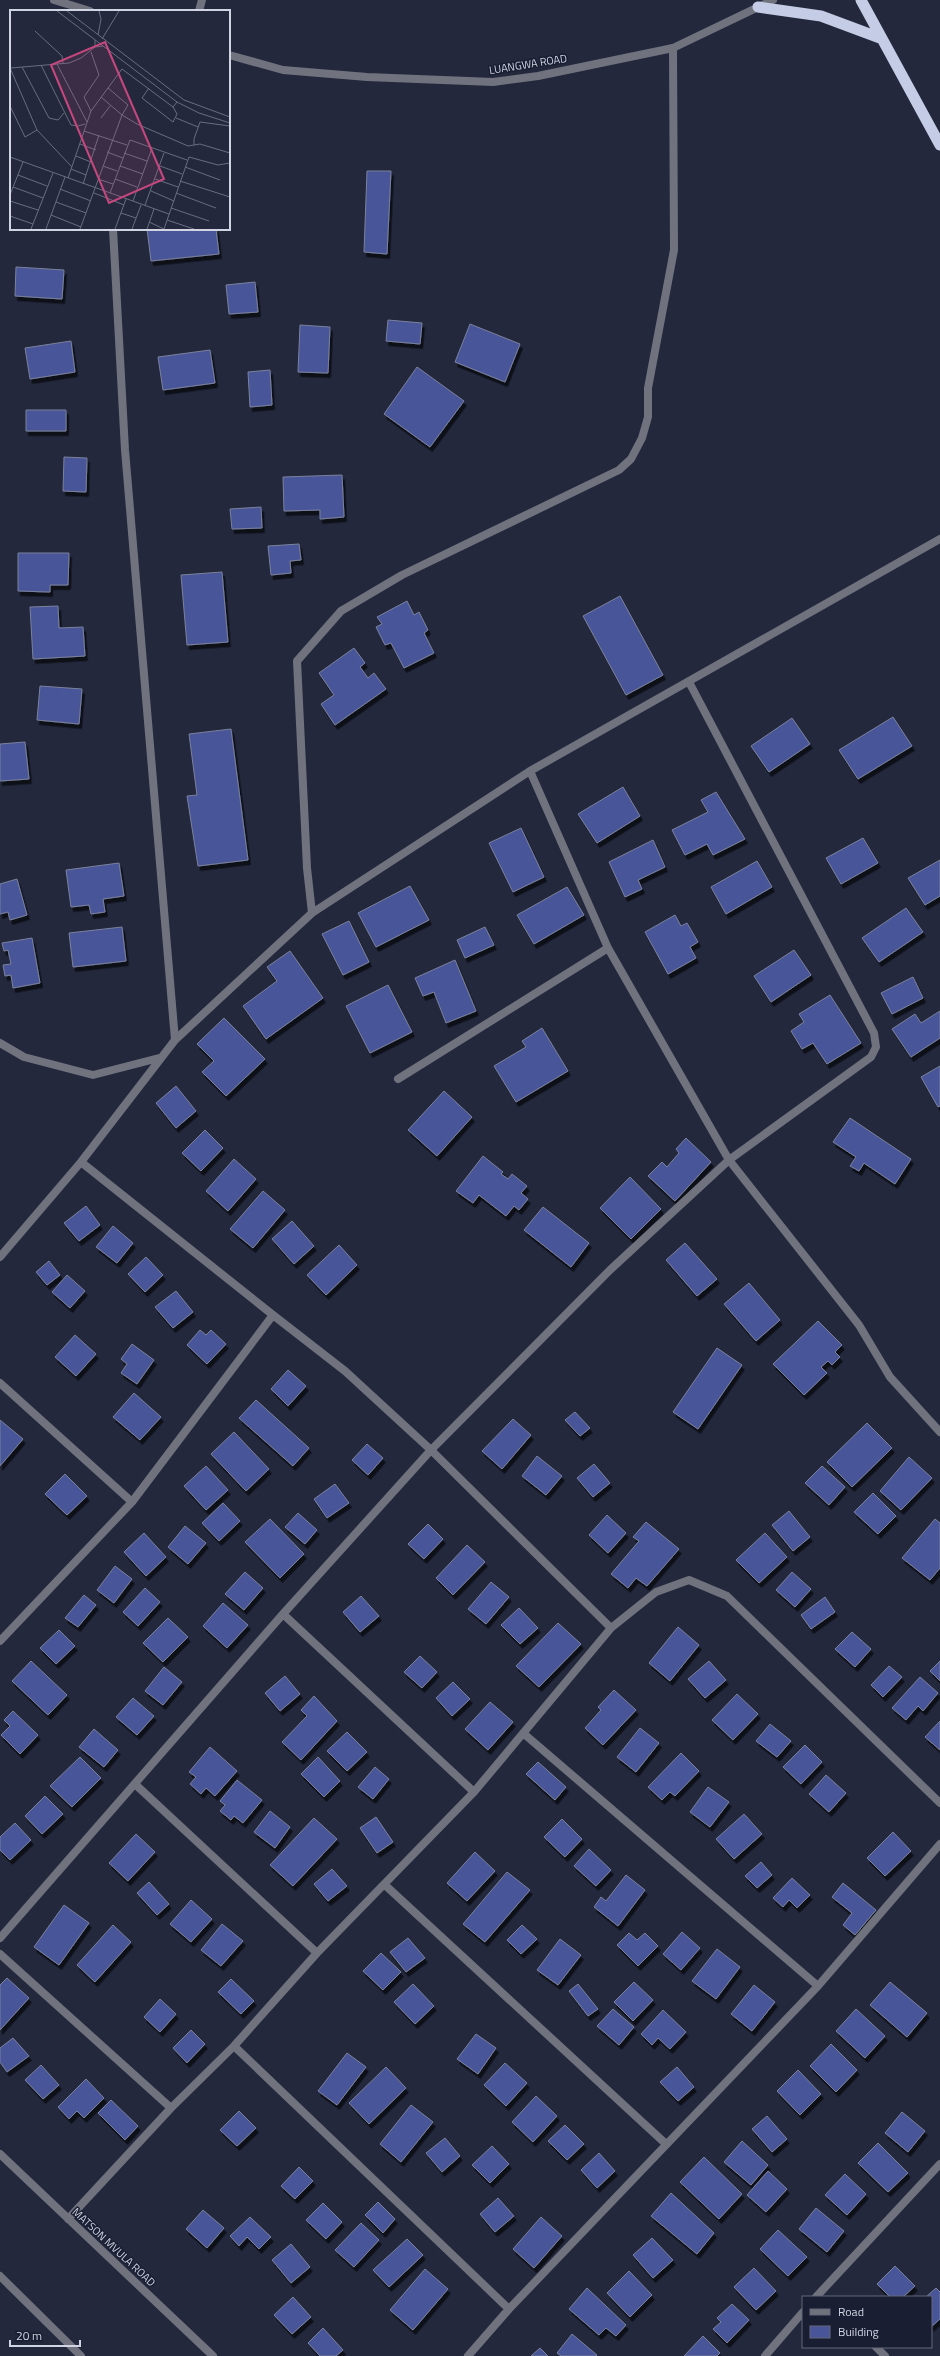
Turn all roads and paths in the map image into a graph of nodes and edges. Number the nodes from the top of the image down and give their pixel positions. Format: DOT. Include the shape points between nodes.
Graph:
graph roads {
  1 [pos="54,0"];
  2 [pos="202,0"];
  3 [pos="773,0"];
  4 [pos="861,0"];
  5 [pos="761,4"];
  6 [pos="87,10"];
  7 [pos="199,10"];
  8 [pos="880,38"];
  9 [pos="673,48"];
  10 [pos="230,55"];
  11 [pos="940,146"];
  12 [pos="112,230"];
  13 [pos="940,539"];
  14 [pos="689,682"];
  15 [pos="530,771"];
  16 [pos="312,914"];
  17 [pos="608,948"];
  18 [pos="175,1040"];
  19 [pos="0,1043"];
  20 [pos="159,1058"];
  21 [pos="398,1079"];
  22 [pos="729,1160"];
  23 [pos="81,1162"];
  24 [pos="0,1256"];
  25 [pos="273,1315"];
  26 [pos="0,1383"];
  27 [pos="940,1432"];
  28 [pos="431,1450"];
  29 [pos="132,1502"];
  30 [pos="283,1614"];
  31 [pos="611,1628"];
  32 [pos="0,1641"];
  33 [pos="523,1734"];
  34 [pos="136,1785"];
  35 [pos="474,1792"];
  36 [pos="940,1803"];
  37 [pos="940,1844"];
  38 [pos="385,1885"];
  39 [pos="0,1938"];
  40 [pos="317,1953"];
  41 [pos="0,1954"];
  42 [pos="818,1986"];
  43 [pos="234,2046"];
  44 [pos="171,2108"];
  45 [pos="666,2144"];
  46 [pos="0,2154"];
  47 [pos="940,2164"];
  48 [pos="68,2219"];
  49 [pos="0,2276"];
  50 [pos="819,2296"];
  51 [pos="509,2309"];
  52 [pos="802,2313"];
  53 [pos="877,2348"];
  54 [pos="81,2356"];
  55 [pos="213,2356"];
  56 [pos="468,2356"];
  57 [pos="765,2356"];
  58 [pos="885,2356"];
  1 -- 6 [label="street"];
  2 -- 7 [label="street"];
  3 -- 5 [label="street, LUANGWA ROAD"];
  4 -- 8 [label="highway"];
  5 -- 8 [label="highway" via="820,16"];
  5 -- 9 [label="street, LUANGWA ROAD"];
  8 -- 11 [label="highway"];
  9 -- 10 [label="street, LUANGWA ROAD" via="538,76 493,82 367,77 283,70"];
  9 -- 16 [label="street" via="674,250 648,388 648,417 642,438 631,459 619,470 402,575 341,611 297,662 307,868"];
  12 -- 18 [label="street" via="125,458"];
  13 -- 14 [label="street"];
  14 -- 15 [label="street"];
  14 -- 22 [label="street" via="874,1032 876,1047 871,1057"];
  15 -- 16 [label="street"];
  15 -- 17 [label="street"];
  16 -- 18 [label="street"];
  17 -- 21 [label="street"];
  17 -- 22 [label="street"];
  18 -- 20 [label="street"];
  19 -- 20 [label="street" via="24,1057 93,1075"];
  20 -- 23 [label="street"];
  22 -- 27 [label="street" via="858,1325 890,1377"];
  22 -- 28 [label="street" via="610,1270"];
  23 -- 24 [label="street"];
  23 -- 25 [label="street"];
  25 -- 28 [label="street" via="345,1370"];
  25 -- 29 [label="street"];
  26 -- 29 [label="street"];
  28 -- 30 [label="street"];
  28 -- 31 [label="street"];
  29 -- 32 [label="street"];
  30 -- 34 [label="street"];
  30 -- 35 [label="street"];
  31 -- 33 [label="street"];
  31 -- 36 [label="street" via="656,1592 689,1580 727,1596"];
  33 -- 35 [label="street"];
  33 -- 42 [label="street"];
  34 -- 39 [label="street"];
  34 -- 40 [label="street"];
  35 -- 38 [label="street"];
  37 -- 42 [label="street"];
  38 -- 40 [label="street"];
  38 -- 45 [label="street"];
  40 -- 43 [label="street"];
  41 -- 44 [label="street"];
  42 -- 45 [label="street"];
  43 -- 44 [label="street"];
  43 -- 51 [label="street"];
  44 -- 48 [label="street"];
  45 -- 51 [label="street"];
  46 -- 48 [label="street, MATSON MVULA ROAD"];
  47 -- 50 [label="street"];
  48 -- 55 [label="street, MATSON MVULA ROAD"];
  49 -- 54 [label="street"];
  51 -- 56 [label="street"];
  52 -- 57 [label="street"];
  53 -- 58 [label="street"];
}
